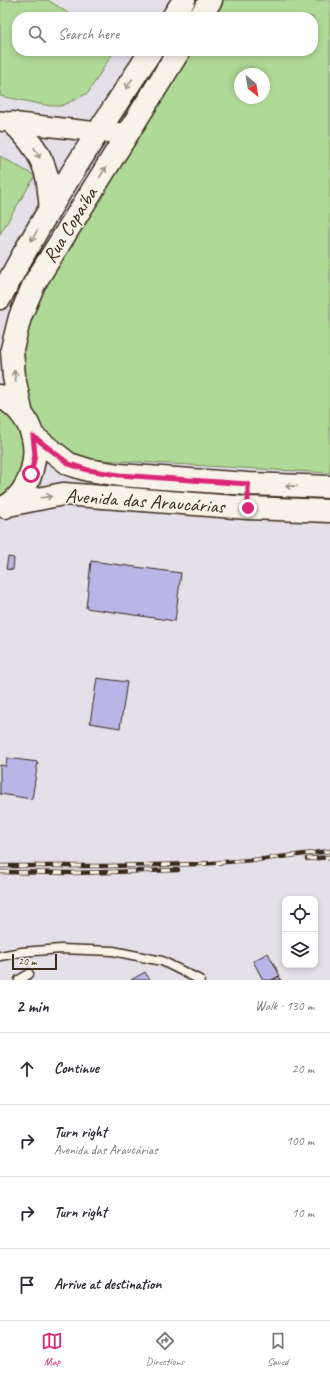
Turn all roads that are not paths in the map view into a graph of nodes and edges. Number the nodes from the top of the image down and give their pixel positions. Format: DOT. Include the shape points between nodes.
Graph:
graph roads {
  1 [pos="184,0"];
  2 [pos="211,0"];
  3 [pos="176,12"];
  4 [pos="203,12"];
  5 [pos="148,56"];
  6 [pos="176,56"];
  7 [pos="7,122"];
  8 [pos="98,132"];
  9 [pos="127,133"];
  10 [pos="51,207"];
  11 [pos="0,298"];
  12 [pos="0,396"];
  13 [pos="22,415"];
  14 [pos="33,436"];
  15 [pos="248,484"];
  16 [pos="330,487"];
  17 [pos="4,508"];
  18 [pos="248,508"];
  19 [pos="330,510"];
  20 [pos="0,956"];
  21 [pos="29,974"];
  22 [pos="19,980"];
  23 [pos="200,980"];
  1 -- 3 [label="main road"];
  2 -- 4 [label="main road"];
  5 -- 8 [label="main road, Rua Copaíba, one-way"];
  6 -- 9 [label="main road, Rua Copaíba"];
  7 -- 8 [label="street"];
  7 -- 10 [label="main road, one-way" via="28,137 38,154 46,174"];
  8 -- 9 [label="street"];
  8 -- 10 [label="main road, Rua Copaíba"];
  13 -- 9 [label="main road, Rua Copaíba, one-way" via="14,377 12,349 20,317 34,284"];
  10 -- 11 [label="main road, Rua Copaíba, one-way"];
  12 -- 13 [label="main road"];
  13 -- 14 [label="main road"];
  14 -- 15 [label="main road, Avenida das Araucárias" via="69,464 88,470 119,475"];
  14 -- 17 [label="main road" via="35,455 31,474 22,491"];
  16 -- 15 [label="main road, Avenida das Araucárias, one-way"];
  15 -- 18 [label="main road"];
  17 -- 18 [label="main road, Avenida das Araucárias, one-way" via="63,494"];
  18 -- 19 [label="main road, Avenida das Araucárias"];
  20 -- 23 [label="lane" via="61,949 113,951 162,961"];
  21 -- 22 [label="lane"];
}
